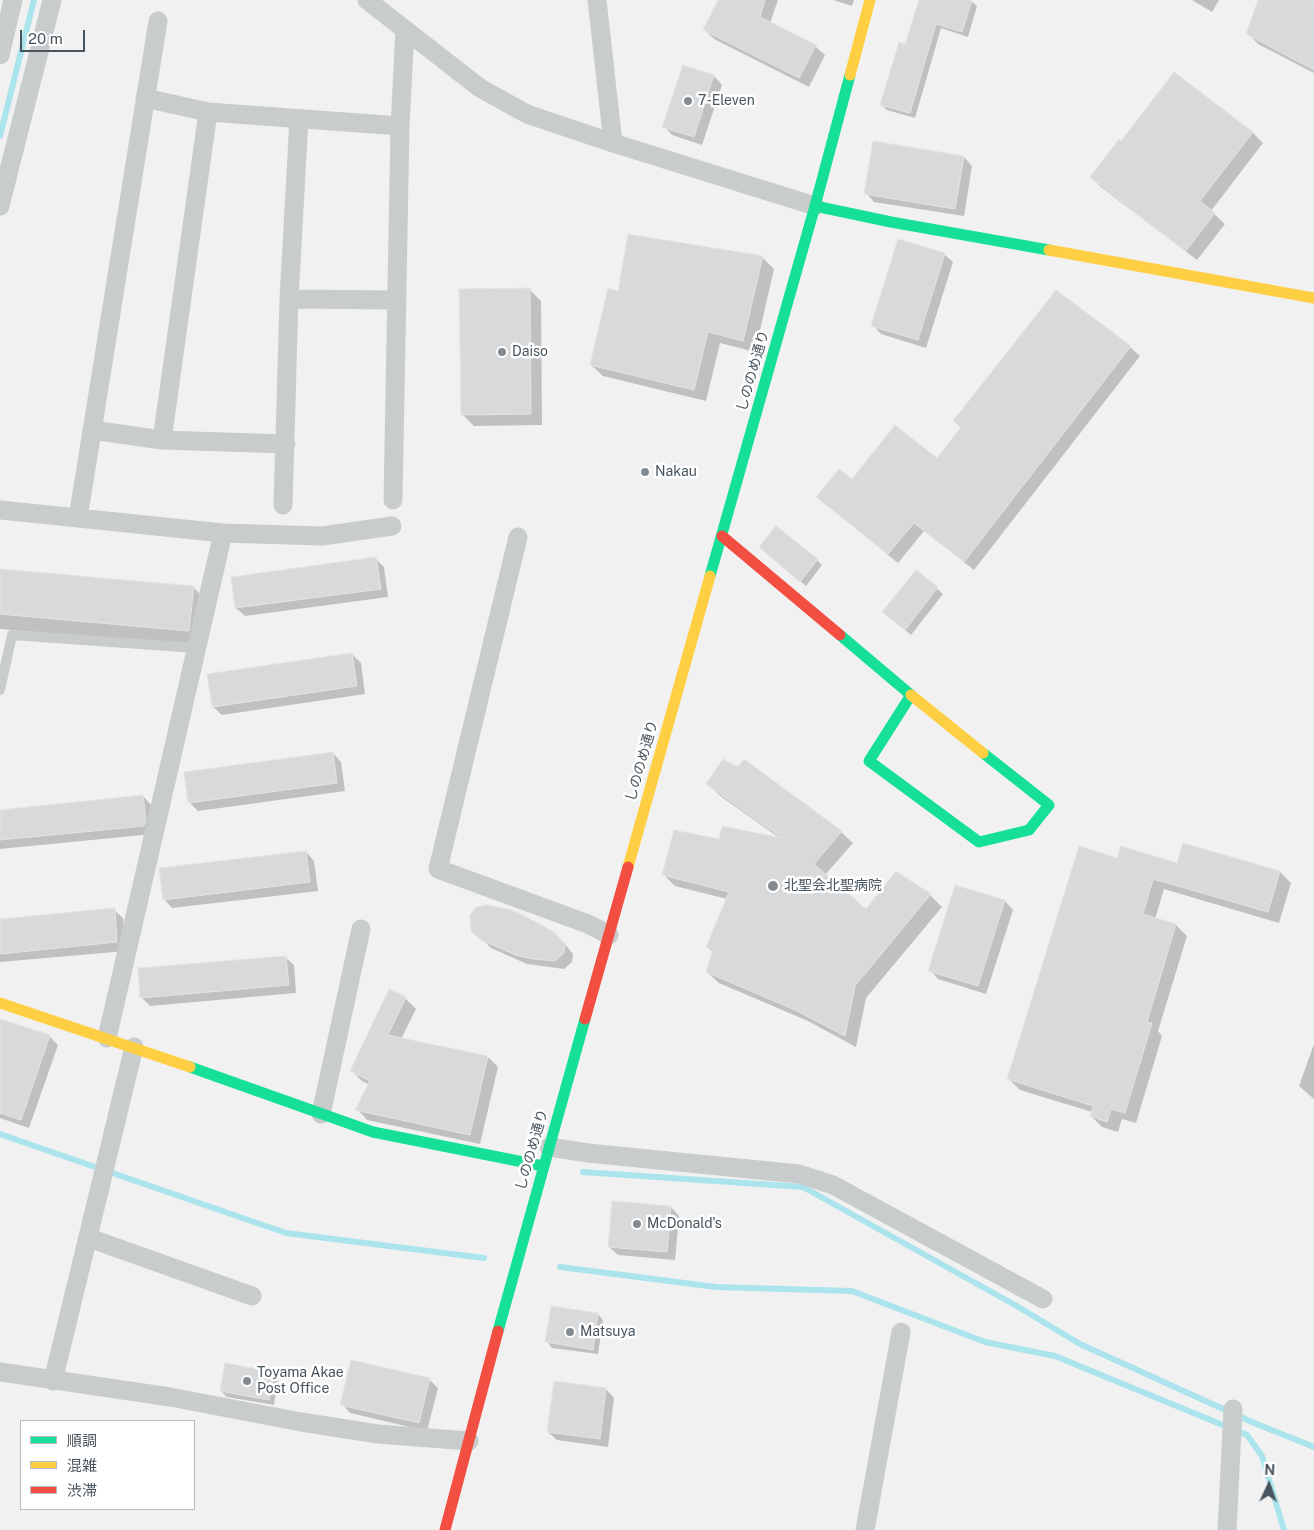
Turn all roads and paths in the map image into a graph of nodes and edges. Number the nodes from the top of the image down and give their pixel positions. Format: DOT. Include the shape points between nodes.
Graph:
graph roads {
  1 [pos="13,0"];
  2 [pos="52,0"];
  3 [pos="367,0"];
  4 [pos="597,0"];
  5 [pos="870,0"];
  6 [pos="158,21"];
  7 [pos="405,30"];
  8 [pos="1,51"];
  9 [pos="145,98"];
  10 [pos="208,112"];
  11 [pos="299,119"];
  12 [pos="400,126"];
  13 [pos="613,143"];
  14 [pos="0,206"];
  15 [pos="815,206"];
  16 [pos="1314,298"];
  17 [pos="289,299"];
  18 [pos="397,300"];
  19 [pos="92,430"];
  20 [pos="162,440"];
  21 [pos="286,444"];
  22 [pos="393,500"];
  23 [pos="283,506"];
  24 [pos="0,510"];
  25 [pos="78,518"];
  26 [pos="392,526"];
  27 [pos="223,533"];
  28 [pos="722,536"];
  29 [pos="518,537"];
  30 [pos="196,648"];
  31 [pos="0,690"];
  32 [pos="911,695"];
  33 [pos="361,929"];
  34 [pos="609,935"];
  35 [pos="0,1003"];
  36 [pos="107,1038"];
  37 [pos="134,1047"];
  38 [pos="321,1114"];
  39 [pos="549,1147"];
  40 [pos="544,1166"];
  41 [pos="89,1238"];
  42 [pos="252,1296"];
  43 [pos="1043,1299"];
  44 [pos="901,1332"];
  45 [pos="0,1372"];
  46 [pos="53,1381"];
  47 [pos="1233,1409"];
  48 [pos="469,1441"];
  49 [pos="445,1530"];
  50 [pos="865,1530"];
  51 [pos="1227,1530"];
  1 -- 8 [label="street"];
  2 -- 14 [label="street"];
  3 -- 7 [label="street"];
  4 -- 13 [label="street"];
  5 -- 15 [label="street, しののめ通り"];
  6 -- 9 [label="street"];
  7 -- 12 [label="street"];
  7 -- 13 [label="street" via="480,88 527,114"];
  9 -- 10 [label="street"];
  9 -- 19 [label="street"];
  10 -- 11 [label="street"];
  10 -- 20 [label="street"];
  11 -- 12 [label="street"];
  11 -- 17 [label="street"];
  12 -- 18 [label="street"];
  13 -- 15 [label="street"];
  15 -- 16 [label="street"];
  15 -- 28 [label="street, しののめ通り"];
  17 -- 18 [label="street"];
  17 -- 21 [label="street"];
  18 -- 22 [label="street"];
  19 -- 20 [label="street"];
  19 -- 25 [label="street"];
  20 -- 21 [label="street"];
  21 -- 23 [label="street"];
  24 -- 25 [label="street"];
  25 -- 27 [label="street"];
  26 -- 27 [label="street" via="322,536"];
  27 -- 30 [label="street"];
  28 -- 32 [label="street"];
  28 -- 34 [label="street, しののめ通り"];
  29 -- 34 [label="street" via="438,869 588,924"];
  30 -- 31 [label="lane" via="12,635"];
  30 -- 36 [label="street"];
  32 -- 32 [label="street" via="869,761 979,842 1030,830 1049,805"];
  33 -- 38 [label="street"];
  34 -- 39 [label="street, しののめ通り"];
  35 -- 36 [label="street"];
  36 -- 37 [label="street"];
  37 -- 38 [label="street"];
  37 -- 41 [label="street"];
  38 -- 40 [label="street" via="373,1132"];
  39 -- 40 [label="street, しののめ通り"];
  39 -- 43 [label="street" via="799,1174 834,1185"];
  40 -- 48 [label="street, しののめ通り"];
  41 -- 42 [label="street"];
  41 -- 46 [label="street"];
  44 -- 50 [label="street"];
  45 -- 46 [label="street"];
  46 -- 48 [label="street" via="170,1397 378,1434"];
  47 -- 51 [label="street"];
  48 -- 49 [label="street, しののめ通り"];
}
